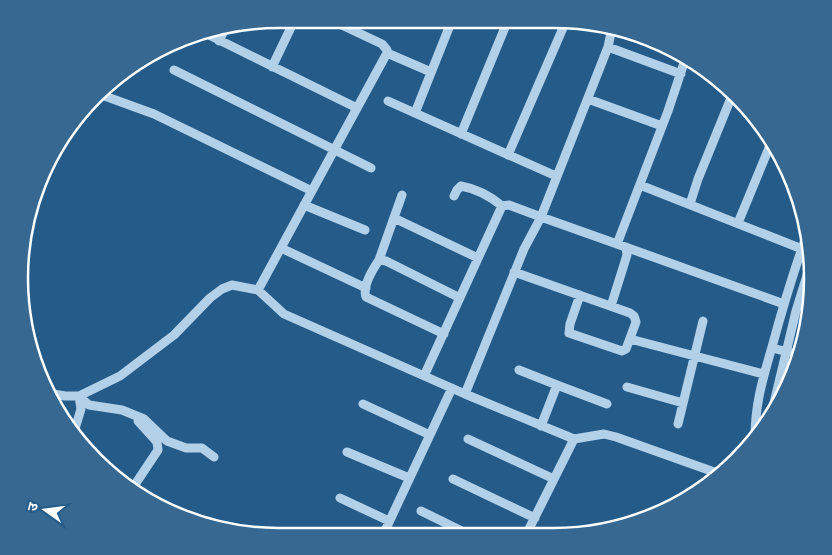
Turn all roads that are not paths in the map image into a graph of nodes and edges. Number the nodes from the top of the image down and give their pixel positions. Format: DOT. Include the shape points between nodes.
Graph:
graph roads {
  1 [pos="291,28"];
  2 [pos="348,28"];
  3 [pos="449,28"];
  4 [pos="505,28"];
  5 [pos="563,28"];
  6 [pos="222,34"];
  7 [pos="611,34"];
  8 [pos="212,36"];
  9 [pos="219,40"];
  10 [pos="608,47"];
  11 [pos="386,53"];
  12 [pos="684,64"];
  13 [pos="272,67"];
  14 [pos="174,70"];
  15 [pos="431,72"];
  16 [pos="681,74"];
  17 [pos="106,96"];
  18 [pos="588,99"];
  19 [pos="730,100"];
  20 [pos="388,101"];
  21 [pos="357,108"];
  22 [pos="415,113"];
  23 [pos="662,126"];
  24 [pos="461,134"];
  25 [pos="334,149"];
  26 [pos="768,149"];
  27 [pos="508,155"];
  28 [pos="371,168"];
  29 [pos="556,176"];
  30 [pos="640,185"];
  31 [pos="312,191"];
  32 [pos="402,196"];
  33 [pos="454,196"];
  34 [pos="690,204"];
  35 [pos="304,205"];
  36 [pos="502,206"];
  37 [pos="541,217"];
  38 [pos="394,218"];
  39 [pos="738,223"];
  40 [pos="365,230"];
  41 [pos="617,244"];
  42 [pos="281,248"];
  43 [pos="626,248"];
  44 [pos="802,249"];
  45 [pos="478,258"];
  46 [pos="379,260"];
  47 [pos="514,272"];
  48 [pos="804,287"];
  49 [pos="366,288"];
  50 [pos="258,290"];
  51 [pos="580,295"];
  52 [pos="460,298"];
  53 [pos="784,304"];
  54 [pos="611,306"];
  55 [pos="703,321"];
  56 [pos="444,334"];
  57 [pos="630,339"];
  58 [pos="772,348"];
  59 [pos="785,351"];
  60 [pos="793,353"];
  61 [pos="695,356"];
  62 [pos="519,370"];
  63 [pos="763,374"];
  64 [pos="424,376"];
  65 [pos="557,385"];
  66 [pos="628,387"];
  67 [pos="452,388"];
  68 [pos="776,393"];
  69 [pos="465,394"];
  70 [pos="57,395"];
  71 [pos="79,396"];
  72 [pos="682,402"];
  73 [pos="363,404"];
  74 [pos="607,404"];
  75 [pos="133,415"];
  76 [pos="678,424"];
  77 [pos="76,425"];
  78 [pos="541,426"];
  79 [pos="755,427"];
  80 [pos="430,435"];
  81 [pos="468,439"];
  82 [pos="574,439"];
  83 [pos="347,452"];
  84 [pos="214,457"];
  85 [pos="712,471"];
  86 [pos="409,478"];
  87 [pos="453,479"];
  88 [pos="554,479"];
  89 [pos="136,483"];
  90 [pos="340,498"];
  91 [pos="421,511"];
  92 [pos="535,518"];
  93 [pos="389,521"];
  94 [pos="386,528"];
  95 [pos="456,528"];
  96 [pos="530,528"];
  1 -- 13 [label="street"];
  2 -- 11 [label="street" via="382,44"];
  3 -- 15 [label="street"];
  4 -- 24 [label="street"];
  5 -- 27 [label="street"];
  6 -- 9 [label="street"];
  7 -- 10 [label="street"];
  8 -- 9 [label="street"];
  9 -- 13 [label="street"];
  10 -- 16 [label="street"];
  10 -- 18 [label="street"];
  11 -- 15 [label="street"];
  11 -- 21 [label="street"];
  12 -- 16 [label="street"];
  13 -- 21 [label="street"];
  14 -- 25 [label="street"];
  15 -- 22 [label="street"];
  16 -- 23 [label="street"];
  17 -- 31 [label="street" via="154,114"];
  18 -- 23 [label="street"];
  18 -- 29 [label="street"];
  19 -- 34 [label="street"];
  20 -- 22 [label="street"];
  21 -- 25 [label="street"];
  22 -- 24 [label="street"];
  23 -- 30 [label="street"];
  24 -- 27 [label="street"];
  25 -- 28 [label="street"];
  25 -- 31 [label="street"];
  26 -- 39 [label="street"];
  27 -- 29 [label="street"];
  29 -- 37 [label="street"];
  30 -- 34 [label="street"];
  30 -- 41 [label="street"];
  31 -- 35 [label="street"];
  32 -- 38 [label="street"];
  33 -- 36 [label="street" via="462,186 467,187 486,194"];
  34 -- 39 [label="street"];
  35 -- 40 [label="street"];
  35 -- 42 [label="street"];
  36 -- 37 [label="street" via="509,205"];
  36 -- 45 [label="street"];
  37 -- 41 [label="street"];
  37 -- 47 [label="street"];
  38 -- 45 [label="street"];
  38 -- 46 [label="street"];
  39 -- 44 [label="street"];
  41 -- 43 [label="street"];
  42 -- 49 [label="street"];
  42 -- 50 [label="street"];
  43 -- 53 [label="street"];
  43 -- 54 [label="street" via="627,255"];
  44 -- 53 [label="street"];
  45 -- 52 [label="street"];
  46 -- 49 [label="street"];
  46 -- 52 [label="street"];
  47 -- 51 [label="street"];
  47 -- 69 [label="street"];
  48 -- 59 [label="street"];
  49 -- 56 [label="street" via="366,297"];
  50 -- 64 [label="street" via="284,314"];
  50 -- 71 [label="street" via="232,285 222,289 174,335 120,376"];
  51 -- 54 [label="street"];
  51 -- 57 [label="street" via="568,328 570,334 622,352"];
  52 -- 56 [label="street"];
  53 -- 58 [label="street"];
  54 -- 57 [label="street" via="630,313 636,319"];
  55 -- 61 [label="street"];
  56 -- 64 [label="street"];
  57 -- 61 [label="street"];
  58 -- 59 [label="street"];
  58 -- 63 [label="street"];
  59 -- 60 [label="street"];
  59 -- 68 [label="street"];
  61 -- 63 [label="street"];
  61 -- 72 [label="street"];
  62 -- 65 [label="street"];
  63 -- 79 [label="street"];
  64 -- 67 [label="street"];
  65 -- 74 [label="street"];
  65 -- 78 [label="street"];
  66 -- 72 [label="street"];
  67 -- 69 [label="street"];
  67 -- 80 [label="street"];
  69 -- 78 [label="street"];
  70 -- 71 [label="street"];
  71 -- 75 [label="street" via="89,405"];
  71 -- 77 [label="street"];
  72 -- 76 [label="street"];
  73 -- 80 [label="street"];
  75 -- 84 [label="street" via="144,419 167,440 186,448 202,448"];
  75 -- 89 [label="street" via="158,446"];
  78 -- 82 [label="street"];
  80 -- 86 [label="street"];
  81 -- 88 [label="street"];
  82 -- 85 [label="street" via="604,434 616,436"];
  82 -- 88 [label="street"];
  83 -- 86 [label="street"];
  86 -- 93 [label="street"];
  87 -- 92 [label="street"];
  88 -- 92 [label="street"];
  90 -- 93 [label="street"];
  91 -- 95 [label="street"];
  92 -- 96 [label="street"];
  93 -- 94 [label="street"];
}
